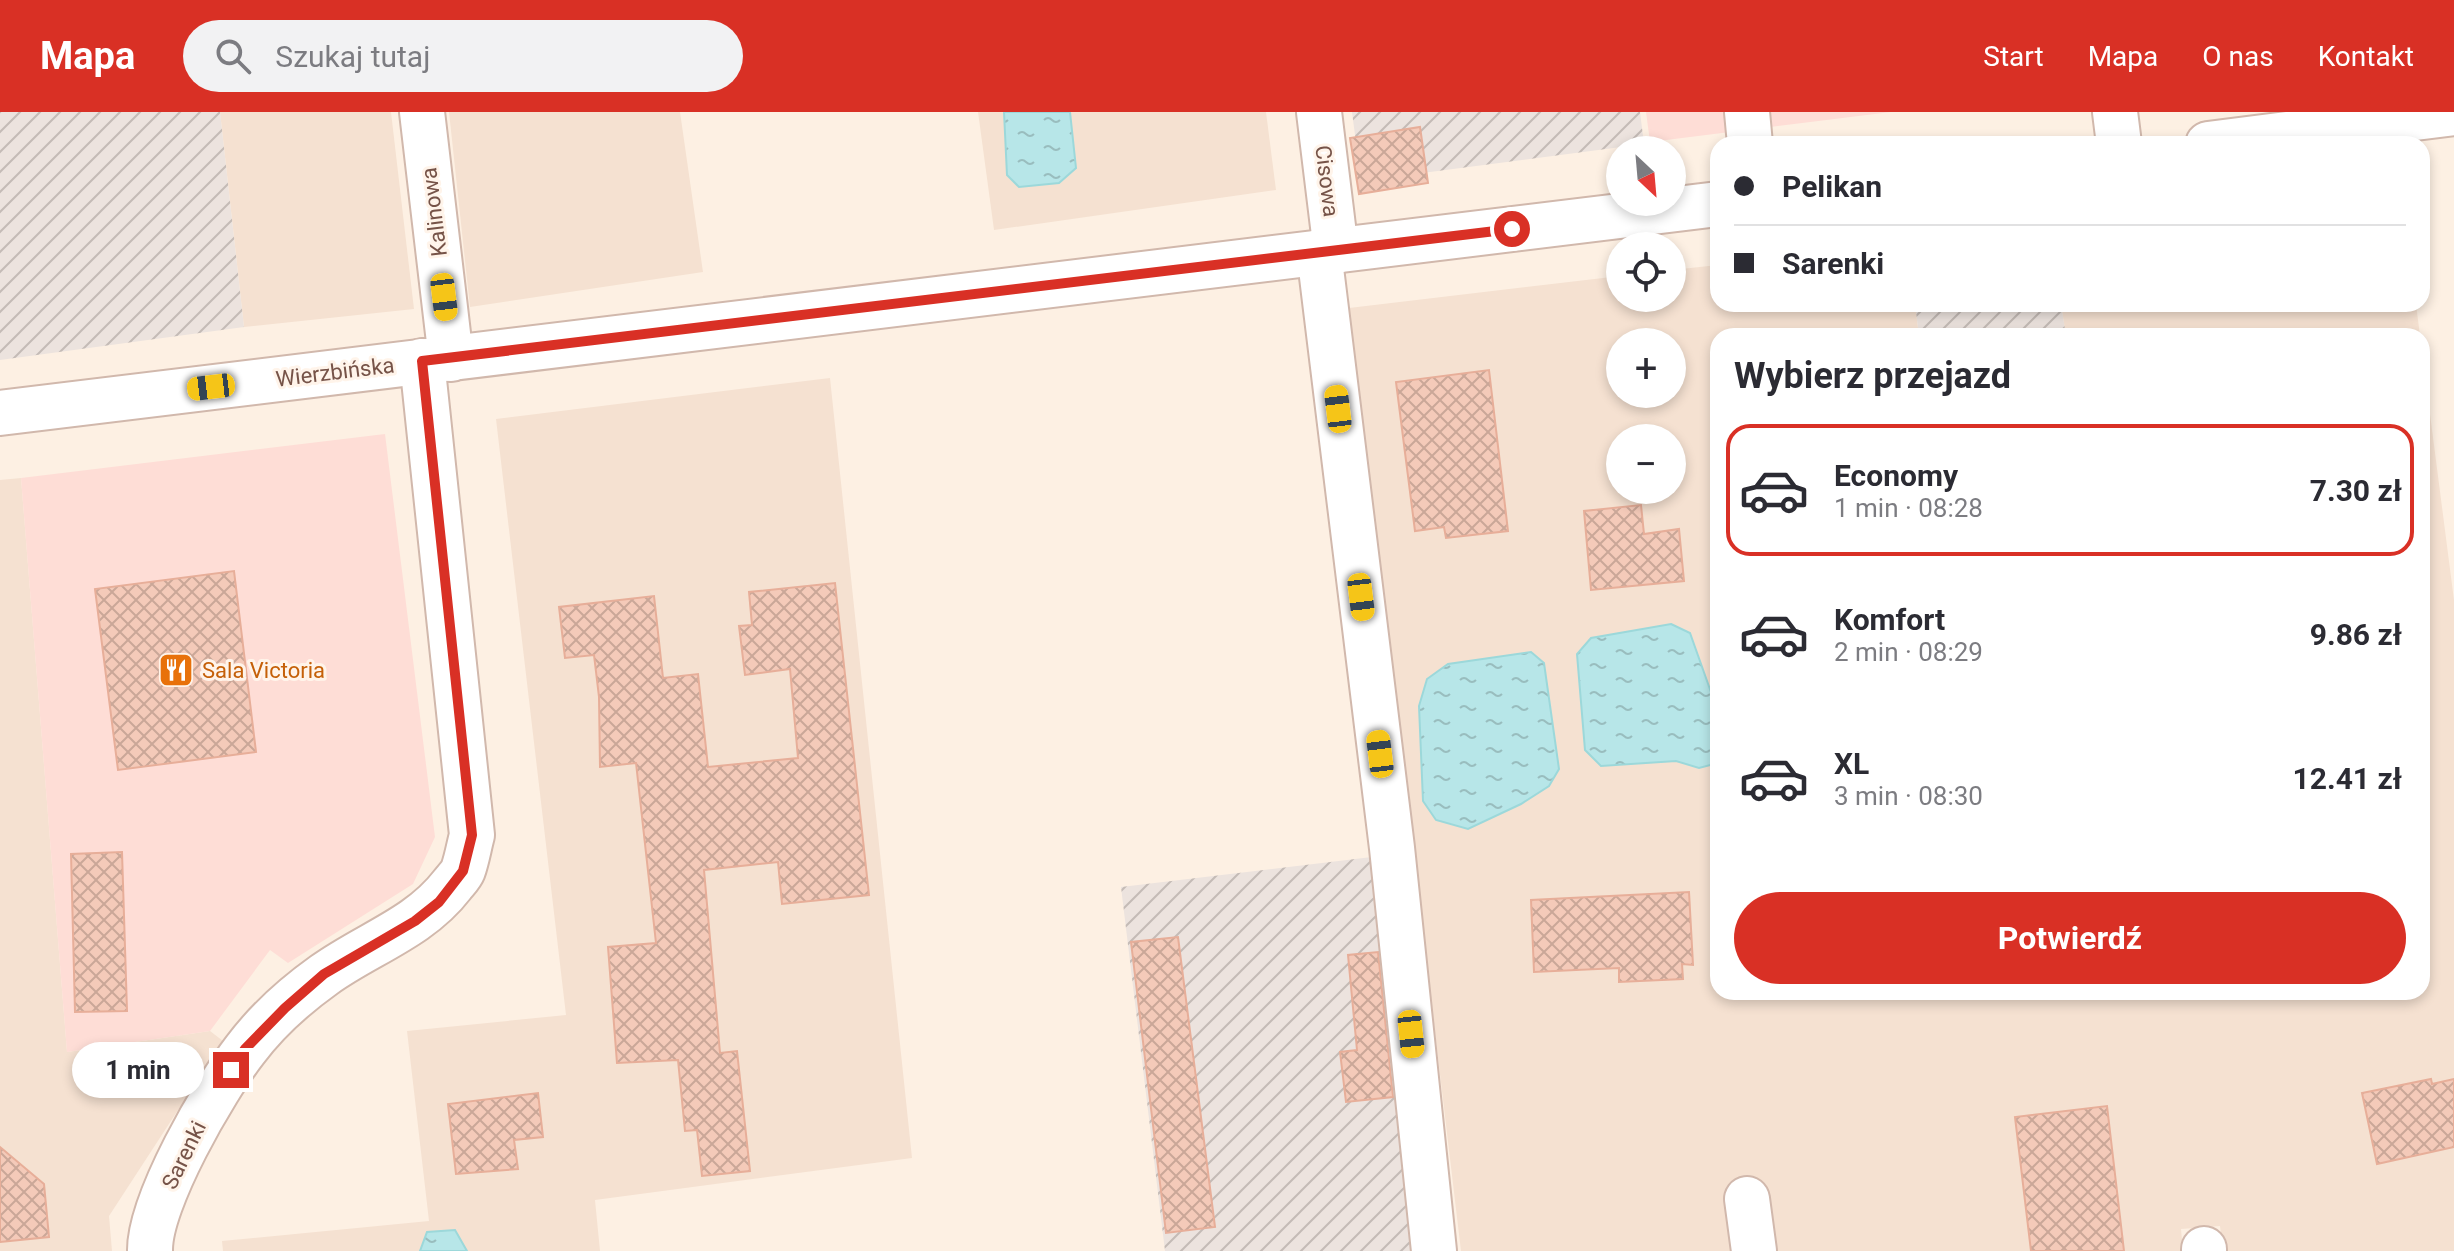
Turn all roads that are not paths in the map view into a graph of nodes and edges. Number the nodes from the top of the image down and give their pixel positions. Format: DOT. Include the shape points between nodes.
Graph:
graph roads {
  1 [pos="422,112"];
  2 [pos="1319,112"];
  3 [pos="1747,112"];
  4 [pos="2115,112"];
  5 [pos="2454,113"];
  6 [pos="1749,136"];
  7 [pos="2118,136"];
  8 [pos="2271,136"];
  9 [pos="1710,205"];
  10 [pos="1327,251"];
  11 [pos="436,360"];
  12 [pos="0,413"];
  13 [pos="1747,1199"];
  14 [pos="150,1251"];
  15 [pos="1434,1251"];
  16 [pos="1754,1251"];
  1 -- 11 [label="street, Kalinowa"];
  2 -- 10 [label="street, Cisowa"];
  3 -- 6 [label="street"];
  4 -- 7 [label="street"];
  5 -- 8 [label="street"];
  9 -- 10 [label="street, Wierzbińska"];
  10 -- 11 [label="street, Wierzbińska"];
  10 -- 15 [label="street, Cisowa"];
  11 -- 12 [label="street, Wierzbińska"];
  11 -- 14 [label="street, Sarenki" via="472,835 463,871 439,902 324,974 245,1049 188,1140 149,1239"];
  13 -- 16 [label="street"];
}
